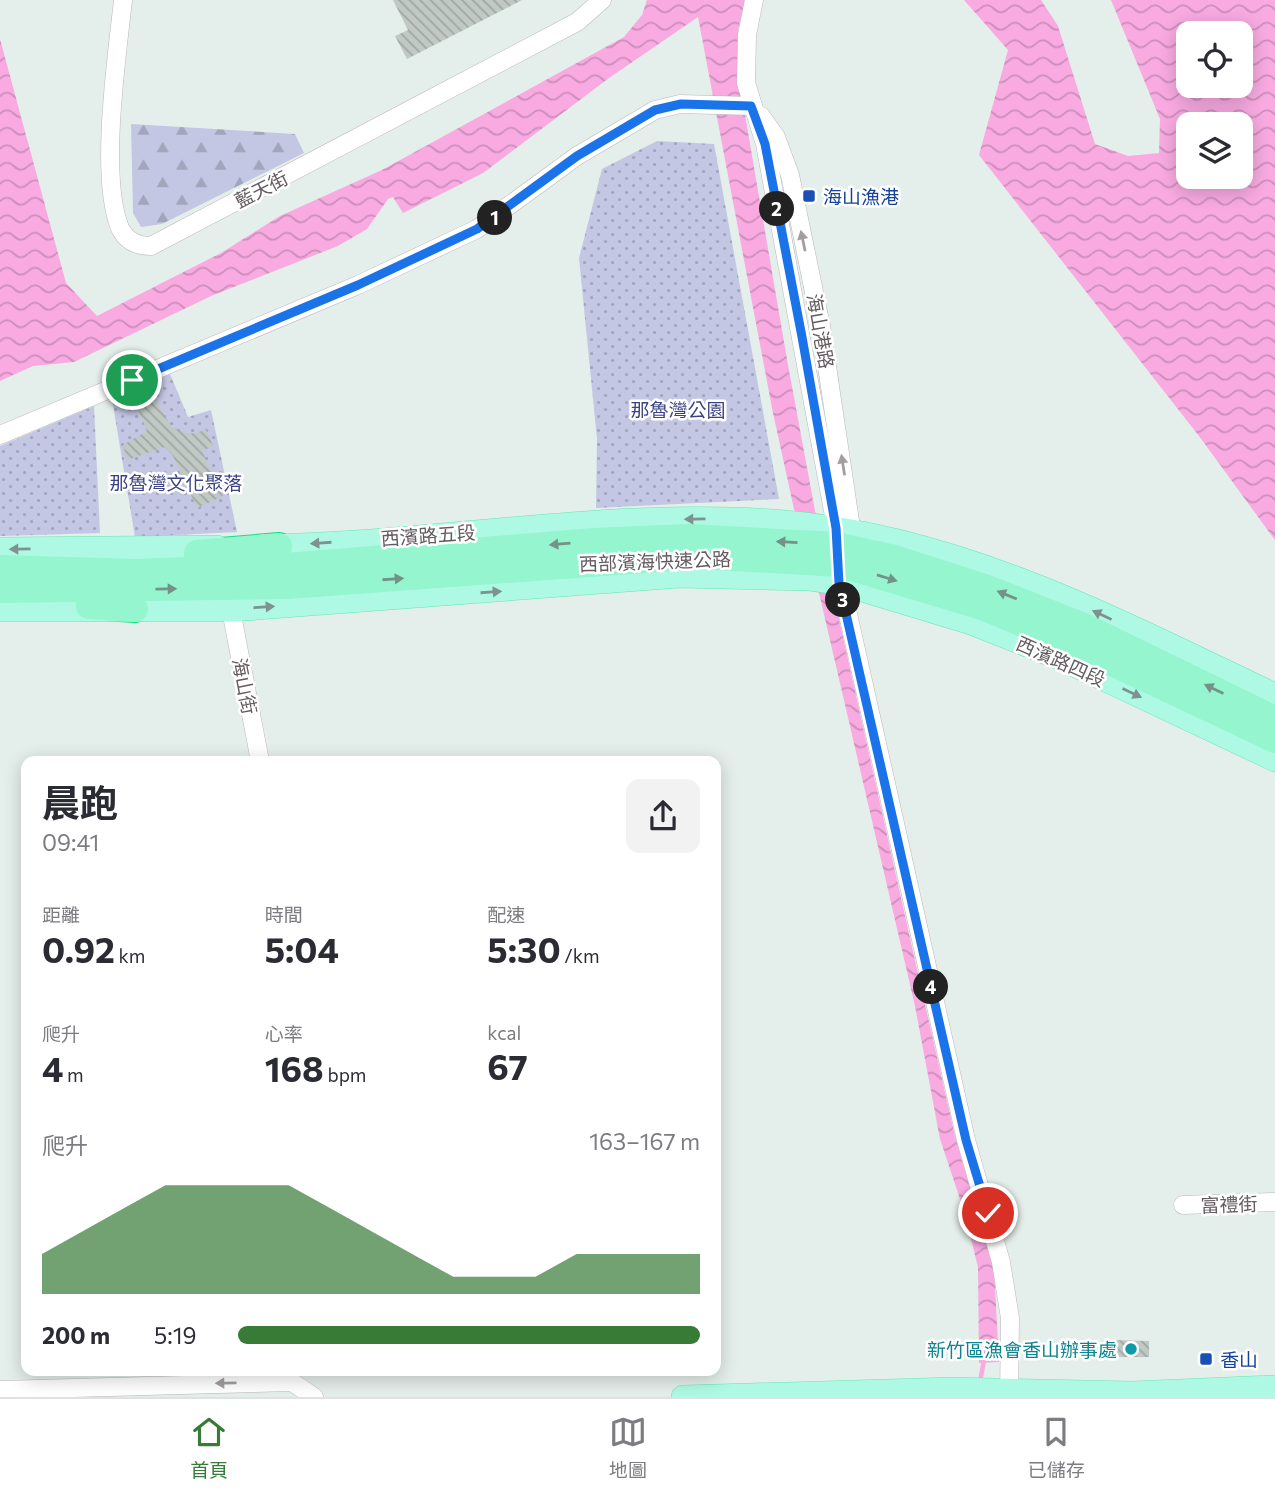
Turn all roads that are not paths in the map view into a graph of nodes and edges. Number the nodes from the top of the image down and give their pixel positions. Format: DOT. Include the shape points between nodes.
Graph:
graph roads {
  1 [pos="123,0"];
  2 [pos="602,0"];
  3 [pos="754,0"];
  4 [pos="751,106"];
  5 [pos="822,336"];
  6 [pos="802,337"];
  7 [pos="0,435"];
  8 [pos="279,546"];
  9 [pos="843,550"];
  10 [pos="3,569"];
  11 [pos="0,599"];
  12 [pos="135,609"];
  13 [pos="0,610"];
  14 [pos="231,610"];
  15 [pos="1275,695"];
  16 [pos="1275,719"];
  17 [pos="1275,740"];
  18 [pos="259,756"];
  19 [pos="1275,760"];
  20 [pos="1275,1202"];
  21 [pos="1183,1205"];
  22 [pos="1275,1387"];
  23 [pos="0,1390"];
  24 [pos="1009,1394"];
  25 [pos="314,1397"];
  26 [pos="682,1397"];
  1 -- 2 [label="street, 藍天街" via="111,126 114,203 126,236 133,243 151,246 577,22"];
  3 -- 4 [label="street, 海山港路" via="746,59"];
  5 -- 4 [label="street, 海山港路, one-way" via="790,175 767,121"];
  4 -- 6 [label="street, 海山港路" via="765,144"];
  4 -- 7 [label="street" via="681,104 655,110 577,156 477,229 358,285"];
  5 -- 6 [label="street"];
  9 -- 5 [label="street, 海山港路, one-way"];
  6 -- 9 [label="street, 海山港路"];
  9 -- 8 [label="main road, 西濱路五段, one-way" via="785,522 702,518 589,521"];
  8 -- 10 [label="highway, one-way"];
  9 -- 10 [label="highway, 西部濱海快速公路" via="287,586"];
  14 -- 9 [label="main road, one-way" via="680,576 810,579"];
  15 -- 9 [label="main road, one-way" via="1027,580 940,550"];
  16 -- 9 [label="highway, 西部濱海快速公路, one-way" via="1059,616 985,587 895,558"];
  9 -- 17 [label="highway, 西部濱海快速公路, one-way" via="1074,645"];
  9 -- 19 [label="main road, 西濱路四段, one-way" via="971,623 1059,658"];
  9 -- 24 [label="street, 海山港路" via="966,1140 1001,1262 1010,1318"];
  11 -- 12 [label="highway"];
  12 -- 13 [label="main road"];
  12 -- 14 [label="main road"];
  14 -- 18 [label="street, 海山街"];
  20 -- 21 [label="street, 富禮街"];
  22 -- 24 [label="main road"];
  25 -- 23 [label="street, one-way" via="292,1382"];
  24 -- 26 [label="main road" via="953,1389"];
}
